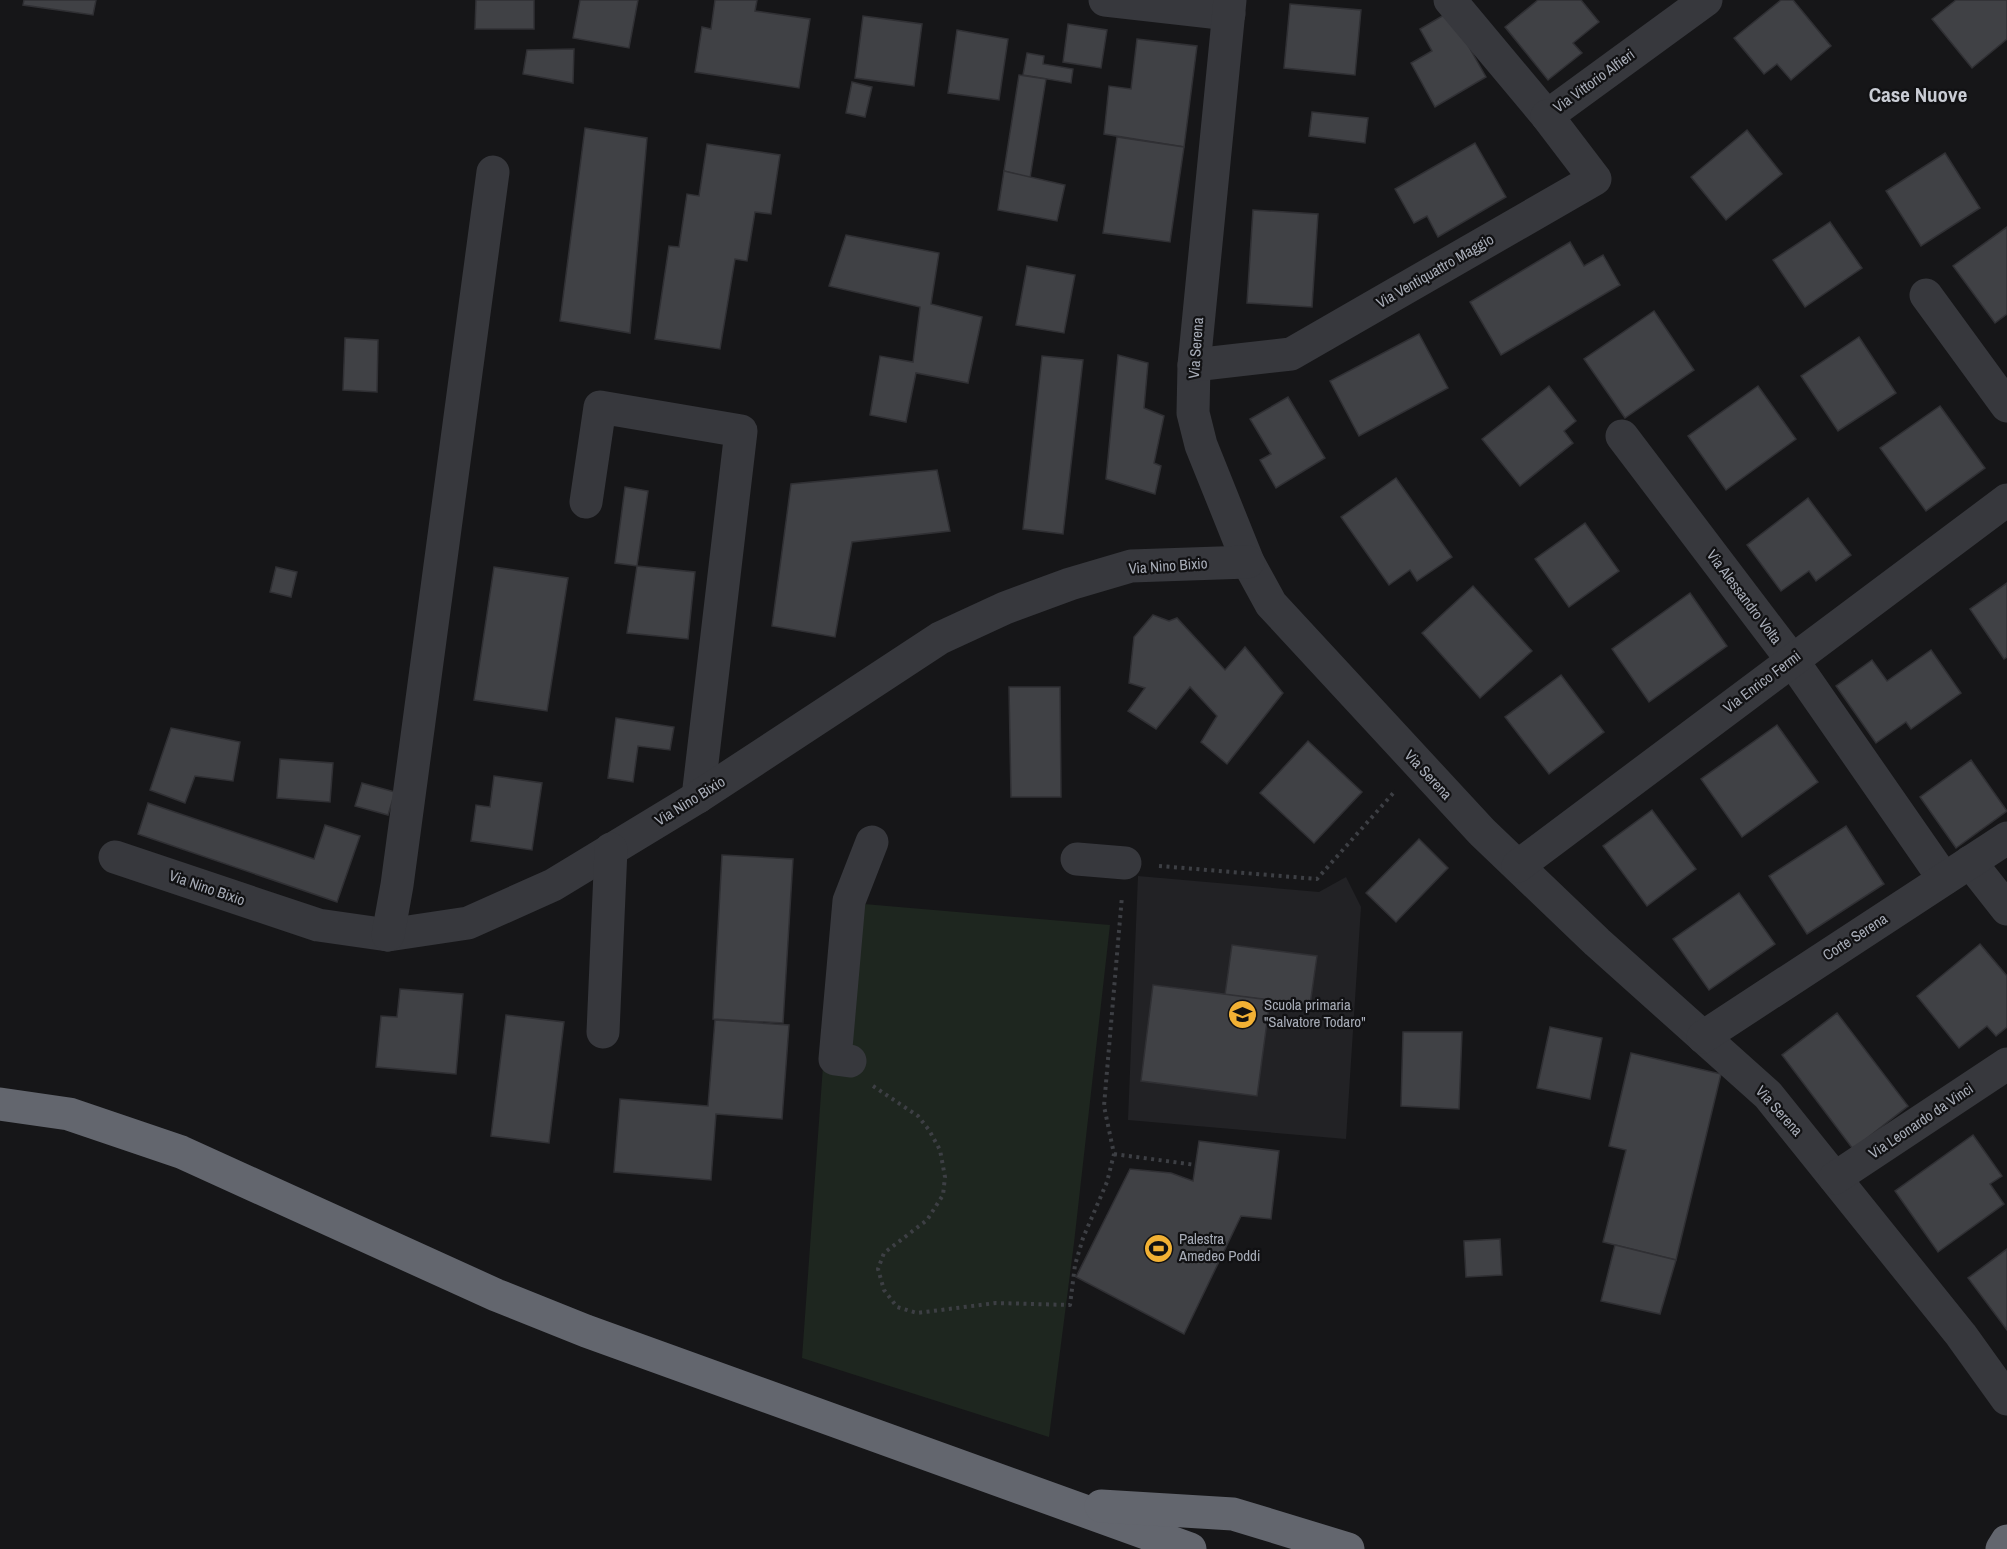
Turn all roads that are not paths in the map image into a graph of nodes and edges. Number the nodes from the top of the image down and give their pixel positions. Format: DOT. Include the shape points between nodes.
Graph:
graph roads {
  1 [pos="1105,0"];
  2 [pos="1450,0"];
  3 [pos="1706,0"];
  4 [pos="1229,7"];
  5 [pos="1547,116"];
  6 [pos="493,172"];
  7 [pos="1926,295"];
  8 [pos="1194,365"];
  9 [pos="2007,406"];
  10 [pos="1622,436"];
  11 [pos="2007,500"];
  12 [pos="586,502"];
  13 [pos="1248,562"];
  14 [pos="1792,660"];
  15 [pos="698,796"];
  16 [pos="2007,838"];
  17 [pos="872,842"];
  18 [pos="611,849"];
  19 [pos="115,857"];
  20 [pos="1077,859"];
  21 [pos="1125,863"];
  22 [pos="1518,866"];
  23 [pos="1957,871"];
  24 [pos="2007,909"];
  25 [pos="388,935"];
  26 [pos="603,1032"];
  27 [pos="1703,1037"];
  28 [pos="850,1061"];
  29 [pos="2007,1064"];
  30 [pos="0,1104"];
  31 [pos="1836,1178"];
  32 [pos="2007,1399"];
  33 [pos="1063,1504"];
  34 [pos="2007,1541"];
  35 [pos="1127,1549"];
  36 [pos="1163,1549"];
  37 [pos="1190,1549"];
  38 [pos="1348,1549"];
  39 [pos="2002,1549"];
  1 -- 4 [label="street"];
  2 -- 5 [label="street, Via Vittorio Alfieri"];
  3 -- 5 [label="street, Via Vittorio Alfieri"];
  4 -- 8 [label="street, Via Serena"];
  5 -- 8 [label="street, Via Ventiquattro Maggio" via="1595,179 1291,354"];
  6 -- 25 [label="street"];
  7 -- 9 [label="street"];
  8 -- 13 [label="street, Via Serena" via="1193,413 1201,445"];
  10 -- 14 [label="street, Via Alessandro Volta"];
  11 -- 14 [label="street, Via Enrico Fermi"];
  12 -- 15 [label="street" via="600,407 741,431"];
  13 -- 15 [label="street, Via Nino Bixio" via="1131,566 1005,609 940,638"];
  13 -- 22 [label="street, Via Serena" via="1271,604 1418,765"];
  14 -- 22 [label="street, Via Enrico Fermi"];
  14 -- 23 [label="street, Via Alessandro Volta"];
  15 -- 18 [label="street, Via Nino Bixio"];
  16 -- 23 [label="street, Corte Serena"];
  17 -- 28 [label="street" via="849,902 835,1059"];
  18 -- 25 [label="street, Via Nino Bixio" via="553,885 468,923"];
  18 -- 26 [label="street"];
  19 -- 25 [label="street, Via Nino Bixio" via="318,926"];
  20 -- 21 [label="street"];
  22 -- 27 [label="street, Via Serena"];
  23 -- 24 [label="street, Via Alessandro Volta"];
  23 -- 27 [label="street, Corte Serena"];
  27 -- 31 [label="street, Via Serena" via="1768,1095"];
  29 -- 31 [label="street, Via Leonardo da Vinci"];
  30 -- 33 [label="highway" via="69,1114 181,1152 586,1331"];
  31 -- 32 [label="street, Via Serena"];
  33 -- 35 [label="highway"];
  33 -- 36 [label="highway"];
  33 -- 37 [label="highway"];
  33 -- 38 [label="highway" via="1233,1514"];
  34 -- 39 [label="highway"];
}
